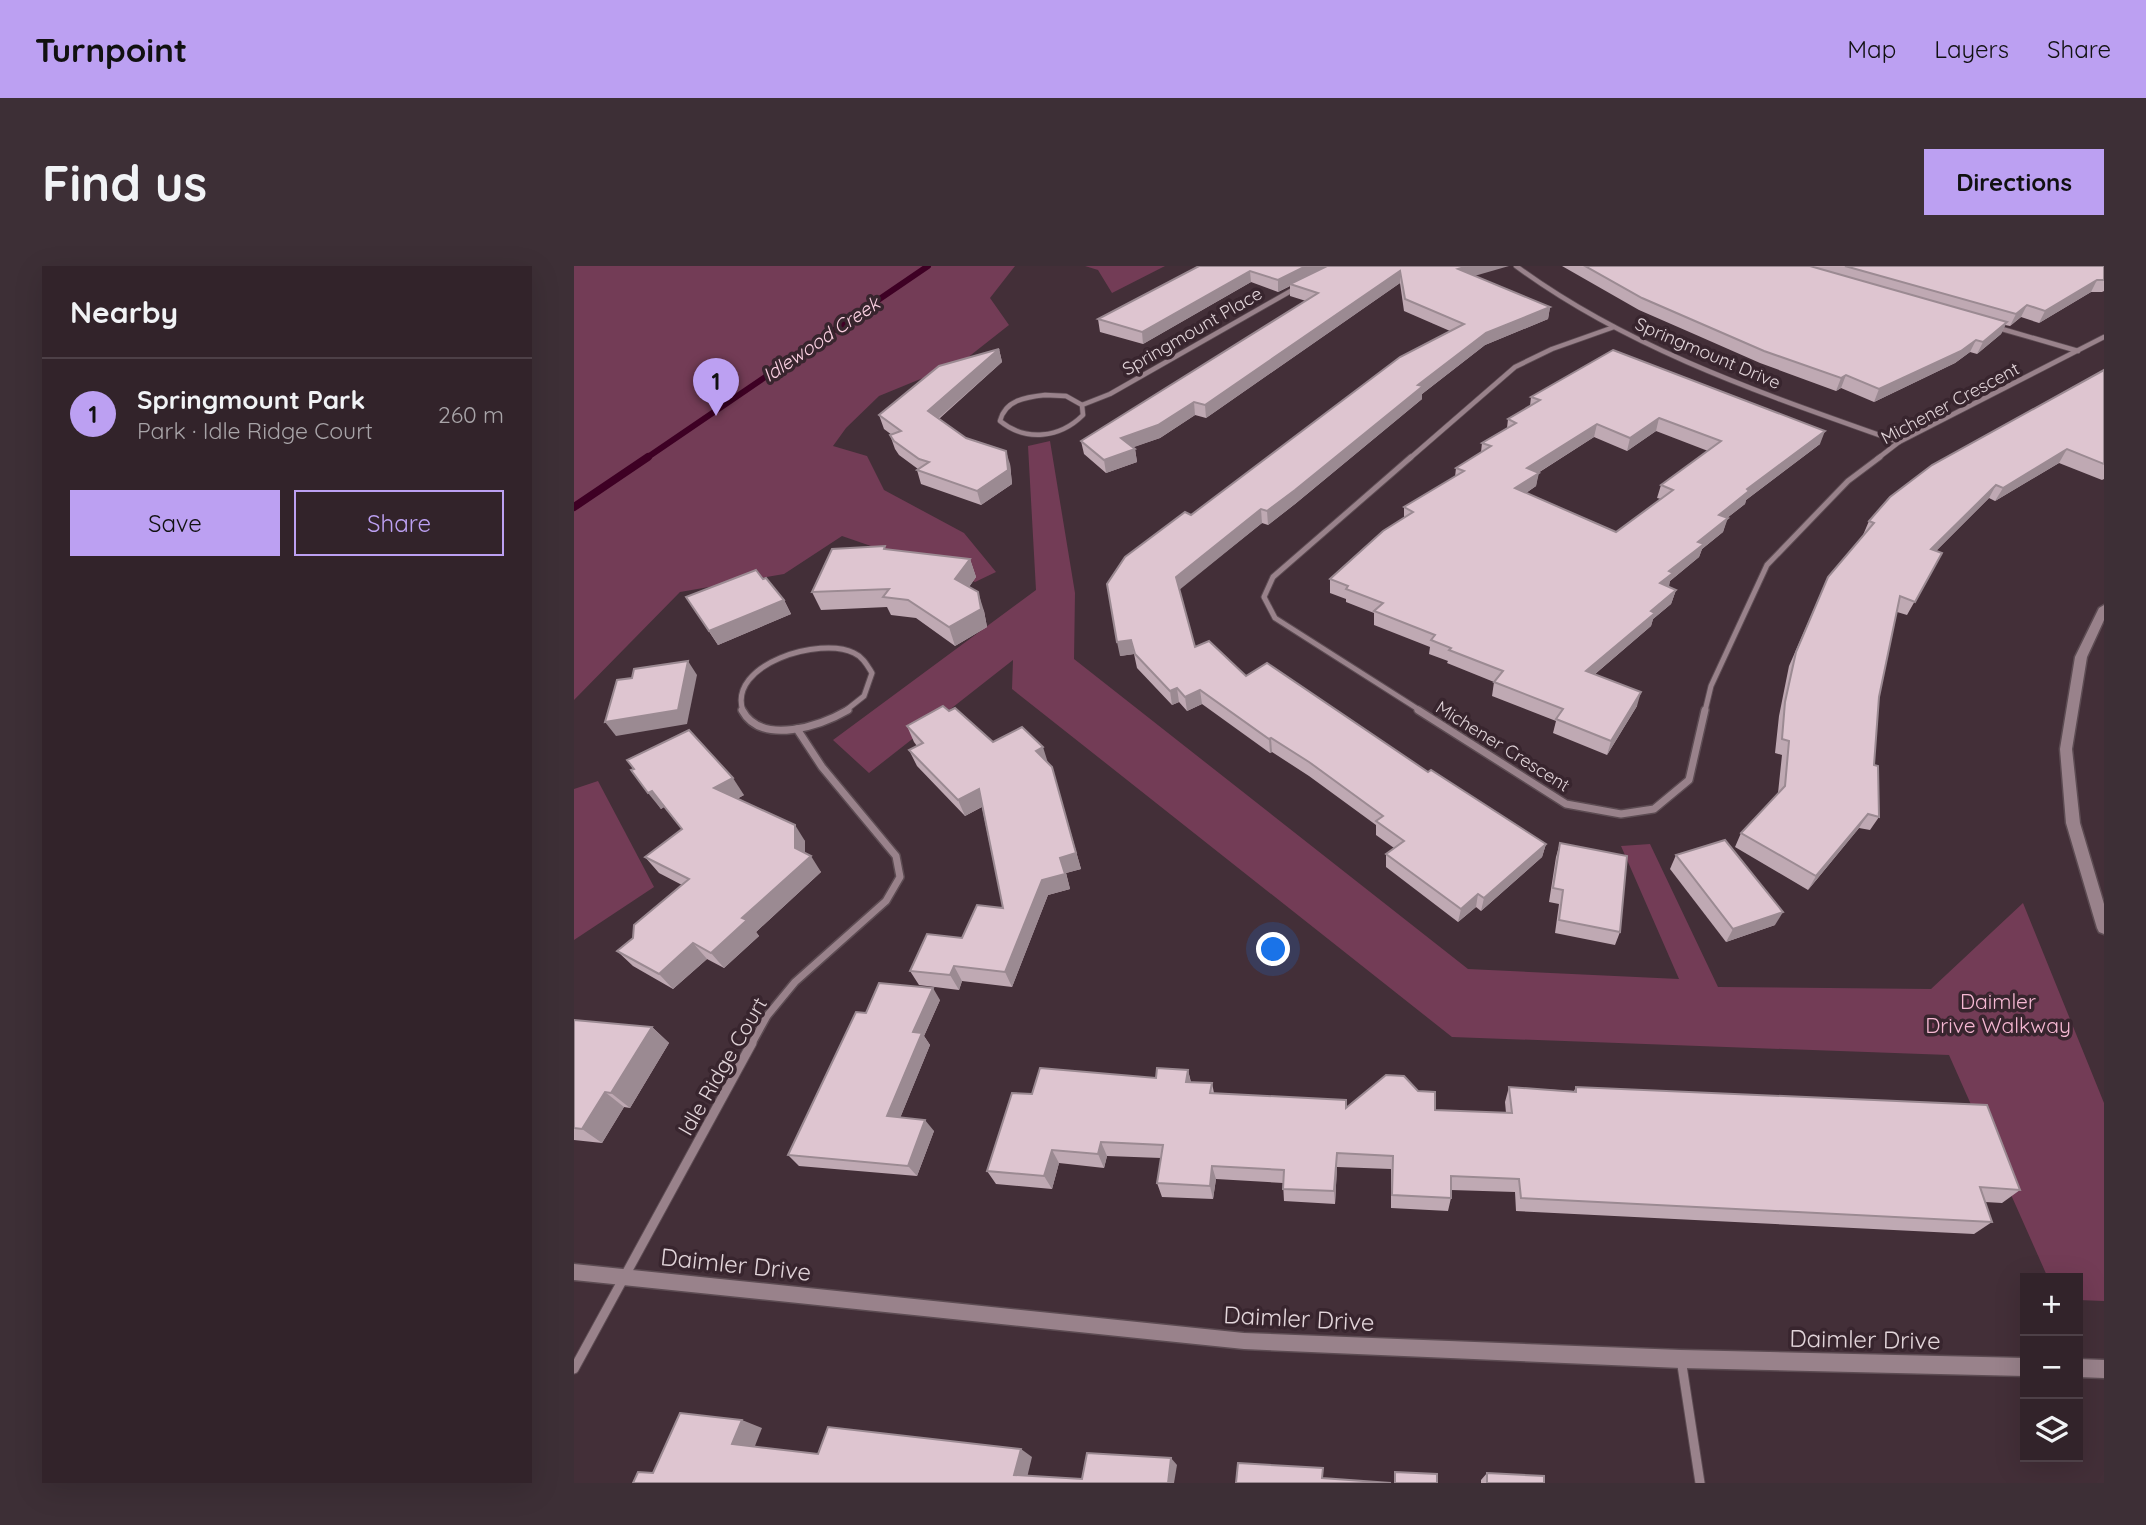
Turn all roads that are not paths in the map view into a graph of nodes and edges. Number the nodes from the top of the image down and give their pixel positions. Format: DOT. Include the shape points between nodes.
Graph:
graph roads {
  1 [pos="1516,266"];
  2 [pos="1307,283"];
  3 [pos="1984,324"];
  4 [pos="1614,327"];
  5 [pos="2104,337"];
  6 [pos="2078,351"];
  7 [pos="1082,405"];
  8 [pos="1899,442"];
  9 [pos="2104,608"];
  10 [pos="797,729"];
  11 [pos="2104,928"];
  12 [pos="574,1272"];
  13 [pos="624,1278"];
  14 [pos="1681,1359"];
  15 [pos="2020,1367"];
  16 [pos="2083,1368"];
  17 [pos="574,1369"];
  18 [pos="2104,1369"];
  19 [pos="1700,1483"];
  1 -- 4 [label="street, Springmount Drive"];
  2 -- 7 [label="street, Springmount Place" via="1110,394"];
  3 -- 6 [label="street"];
  4 -- 8 [label="street, Springmount Drive" via="1735,383"];
  4 -- 8 [label="street, Michener Crescent" via="1515,367 1273,577 1264,597 1275,618 1566,804 1621,814 1654,809 1689,780 1710,686 1767,565 1848,481"];
  5 -- 6 [label="street, Michener Crescent"];
  6 -- 8 [label="street, Michener Crescent"];
  7 -- 7 [label="street, Springmount Place" via="1078,421 1056,432 1017,433 1000,421 1006,407 1031,397 1066,397"];
  9 -- 11 [label="main road" via="2081,657 2066,749 2073,823"];
  10 -- 10 [label="street" via="820,723 859,701 872,673 863,657 849,650 806,649 779,658 747,683 741,697 748,718 763,726"];
  10 -- 13 [label="street, Idle Ridge Court" via="896,856 900,877 886,901 795,982 767,1016"];
  12 -- 13 [label="street, Daimler Drive"];
  13 -- 14 [label="street, Daimler Drive" via="1244,1341"];
  13 -- 17 [label="street, Idle Ridge Court"];
  14 -- 15 [label="street, Daimler Drive"];
  14 -- 19 [label="street"];
  16 -- 18 [label="street"];
}
